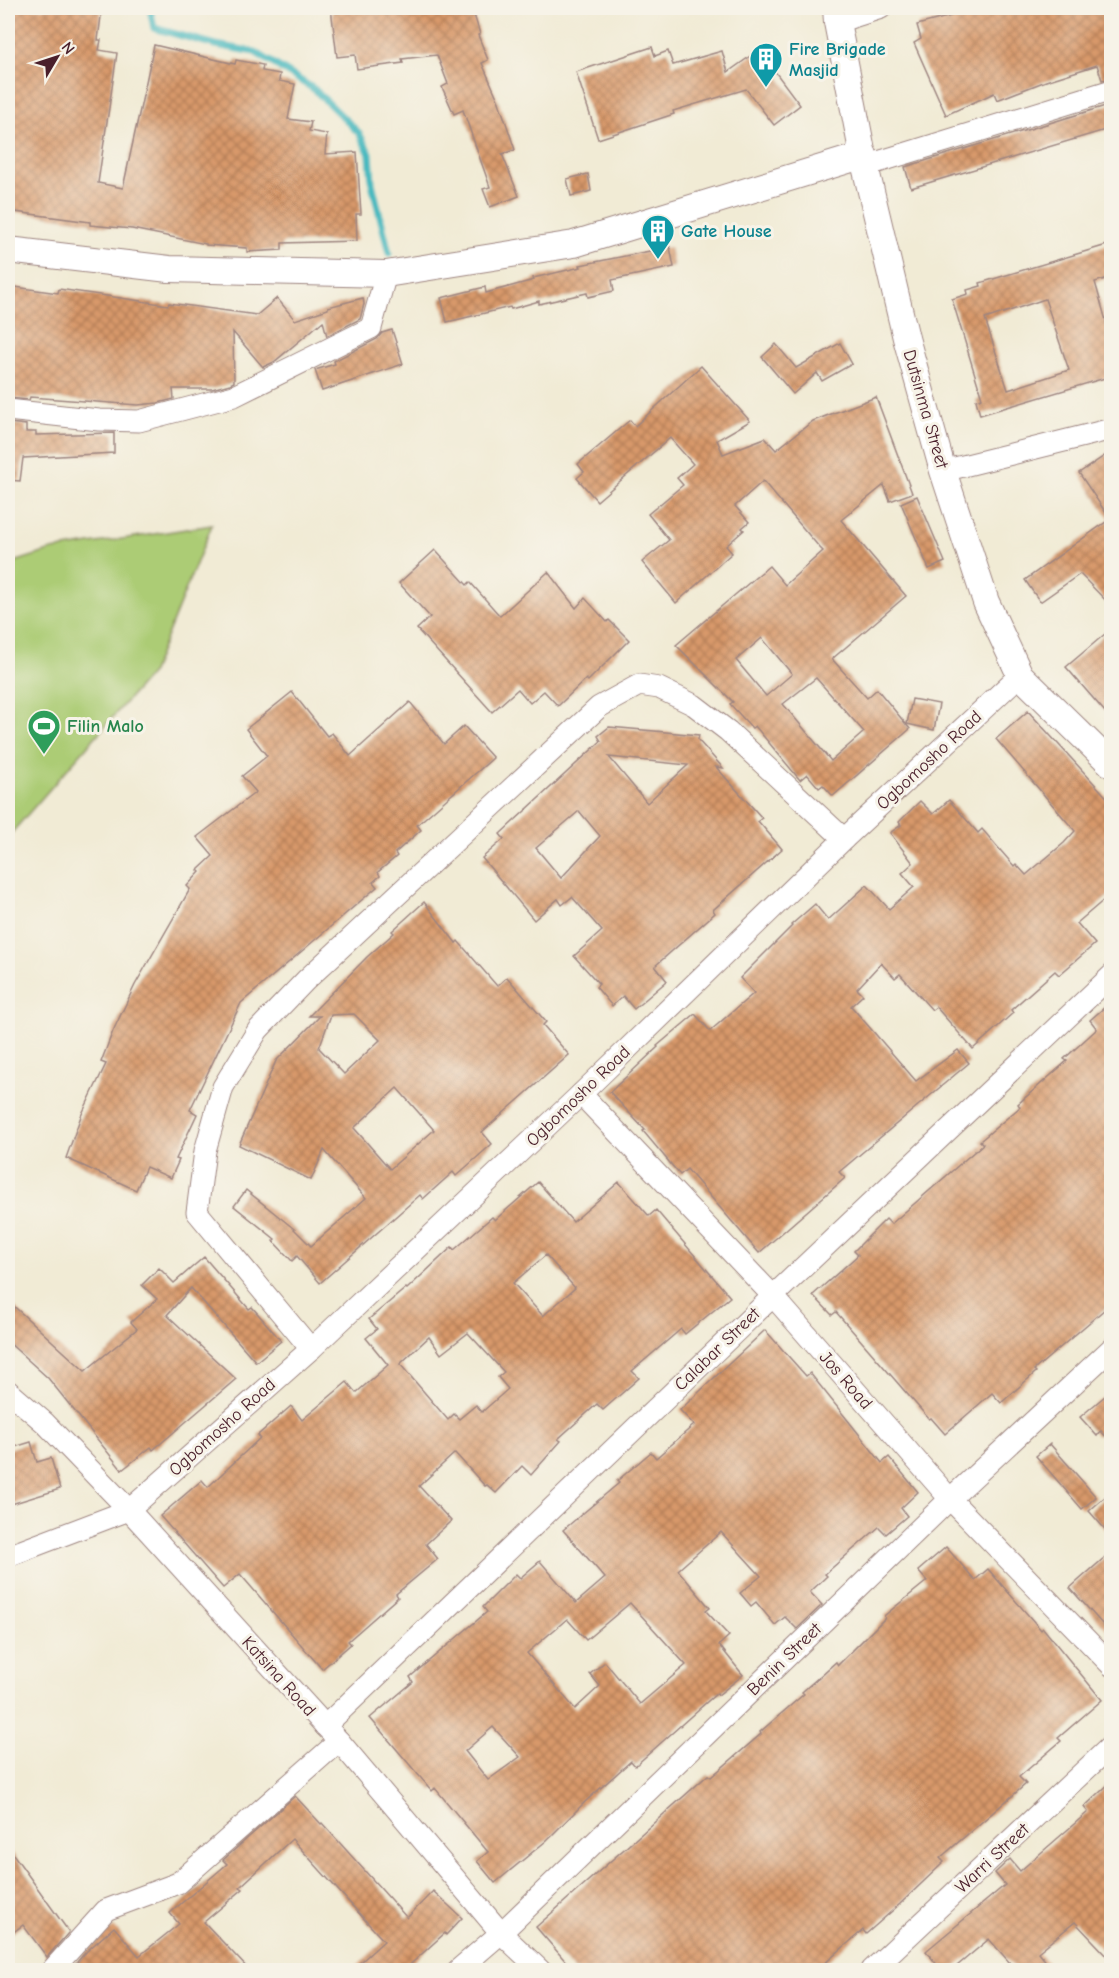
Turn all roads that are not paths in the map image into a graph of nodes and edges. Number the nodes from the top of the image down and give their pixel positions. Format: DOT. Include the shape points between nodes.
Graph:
graph roads {
  1 [pos="881,8"];
  2 [pos="837,15"];
  3 [pos="1112,90"];
  4 [pos="865,161"];
  5 [pos="8,250"];
  6 [pos="386,274"];
  7 [pos="8,410"];
  8 [pos="1112,429"];
  9 [pos="943,471"];
  10 [pos="1020,675"];
  11 [pos="1112,765"];
  12 [pos="844,839"];
  13 [pos="1112,975"];
  14 [pos="581,1094"];
  15 [pos="773,1296"];
  16 [pos="1112,1348"];
  17 [pos="311,1349"];
  18 [pos="8,1391"];
  19 [pos="950,1499"];
  20 [pos="129,1510"];
  21 [pos="8,1556"];
  22 [pos="1112,1666"];
  23 [pos="332,1734"];
  24 [pos="1112,1745"];
  25 [pos="501,1933"];
  26 [pos="52,1971"];
  27 [pos="458,1971"];
  28 [pos="540,1971"];
  29 [pos="872,1971"];
  1 -- 2 [label="street"];
  2 -- 4 [label="street, Dutsinma Street"];
  3 -- 4 [label="street"];
  4 -- 6 [label="street" via="574,244"];
  4 -- 9 [label="street, Dutsinma Street" via="906,338"];
  5 -- 6 [label="street" via="169,269"];
  6 -- 7 [label="street" via="371,328 234,396 139,421"];
  8 -- 9 [label="street"];
  9 -- 10 [label="street, Dutsinma Street" via="986,602"];
  10 -- 11 [label="street, Dutsinma Street"];
  10 -- 12 [label="street, Ogbomosho Road"];
  12 -- 14 [label="street, Ogbomosho Road"];
  12 -- 17 [label="street" via="728,731 694,705 658,688 639,685 599,707 306,980 258,1030 223,1087 205,1150 197,1212"];
  13 -- 15 [label="street, Calabar Street"];
  14 -- 15 [label="street, Jos Road"];
  14 -- 17 [label="street, Ogbomosho Road"];
  15 -- 19 [label="street, Jos Road"];
  15 -- 23 [label="street, Calabar Street"];
  16 -- 19 [label="street, Benin Street"];
  17 -- 20 [label="street, Ogbomosho Road"];
  18 -- 20 [label="street, Katsina Road" via="45,1423"];
  19 -- 22 [label="street, Jos Road"];
  19 -- 25 [label="street, Benin Street"];
  20 -- 21 [label="street"];
  20 -- 23 [label="street, Katsina Road"];
  23 -- 25 [label="street, Katsina Road"];
  23 -- 26 [label="street, Calabar Street" via="178,1883 106,1910"];
  24 -- 29 [label="street, Warri Street"];
  25 -- 27 [label="street, Benin Street"];
  25 -- 28 [label="street, Katsina Road"];
}
